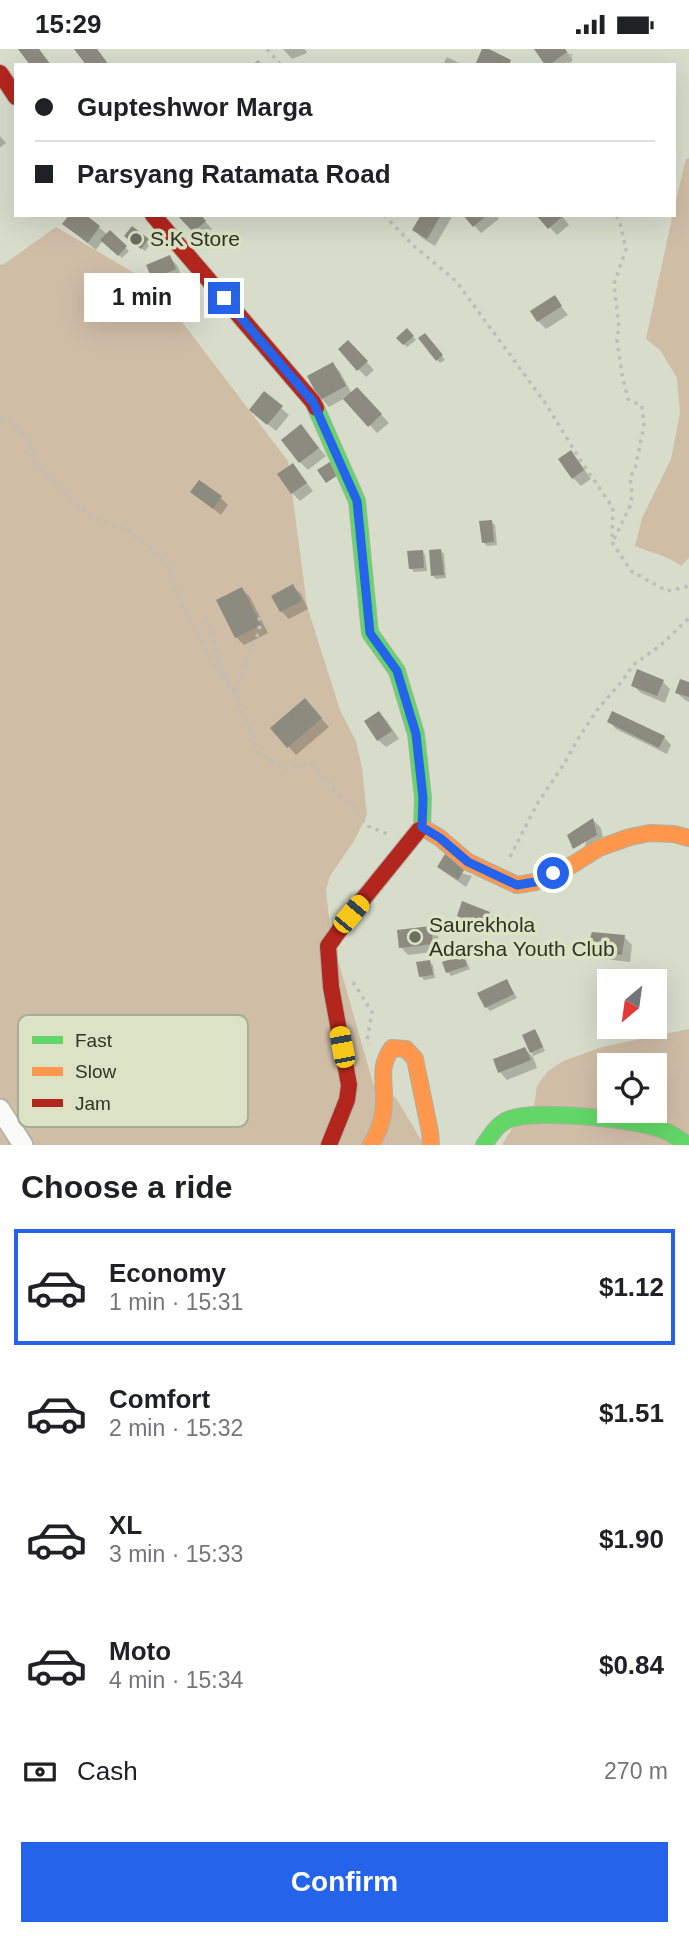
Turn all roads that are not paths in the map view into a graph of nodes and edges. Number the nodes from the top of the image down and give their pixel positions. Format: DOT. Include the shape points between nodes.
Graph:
graph roads {
  1 [pos="0,73"];
  2 [pos="14,94"];
  3 [pos="155,217"];
  4 [pos="422,827"];
  5 [pos="689,838"];
  6 [pos="0,1109"];
  7 [pos="23,1145"];
  8 [pos="330,1145"];
  9 [pos="371,1145"];
  10 [pos="431,1145"];
  11 [pos="484,1145"];
  12 [pos="688,1145"];
  1 -- 2 [label="street"];
  3 -- 4 [label="street" via="313,402 357,501 370,633 397,671 416,734"];
  4 -- 5 [label="street" via="468,862 517,885 535,882 630,837 650,833"];
  4 -- 8 [label="street" via="328,946 349,1085"];
  6 -- 7 [label="street"];
  9 -- 10 [label="street" via="383,1118 382,1074 392,1048 406,1048 415,1059"];
  11 -- 12 [label="street" via="494,1130 524,1114 650,1126"];
}
